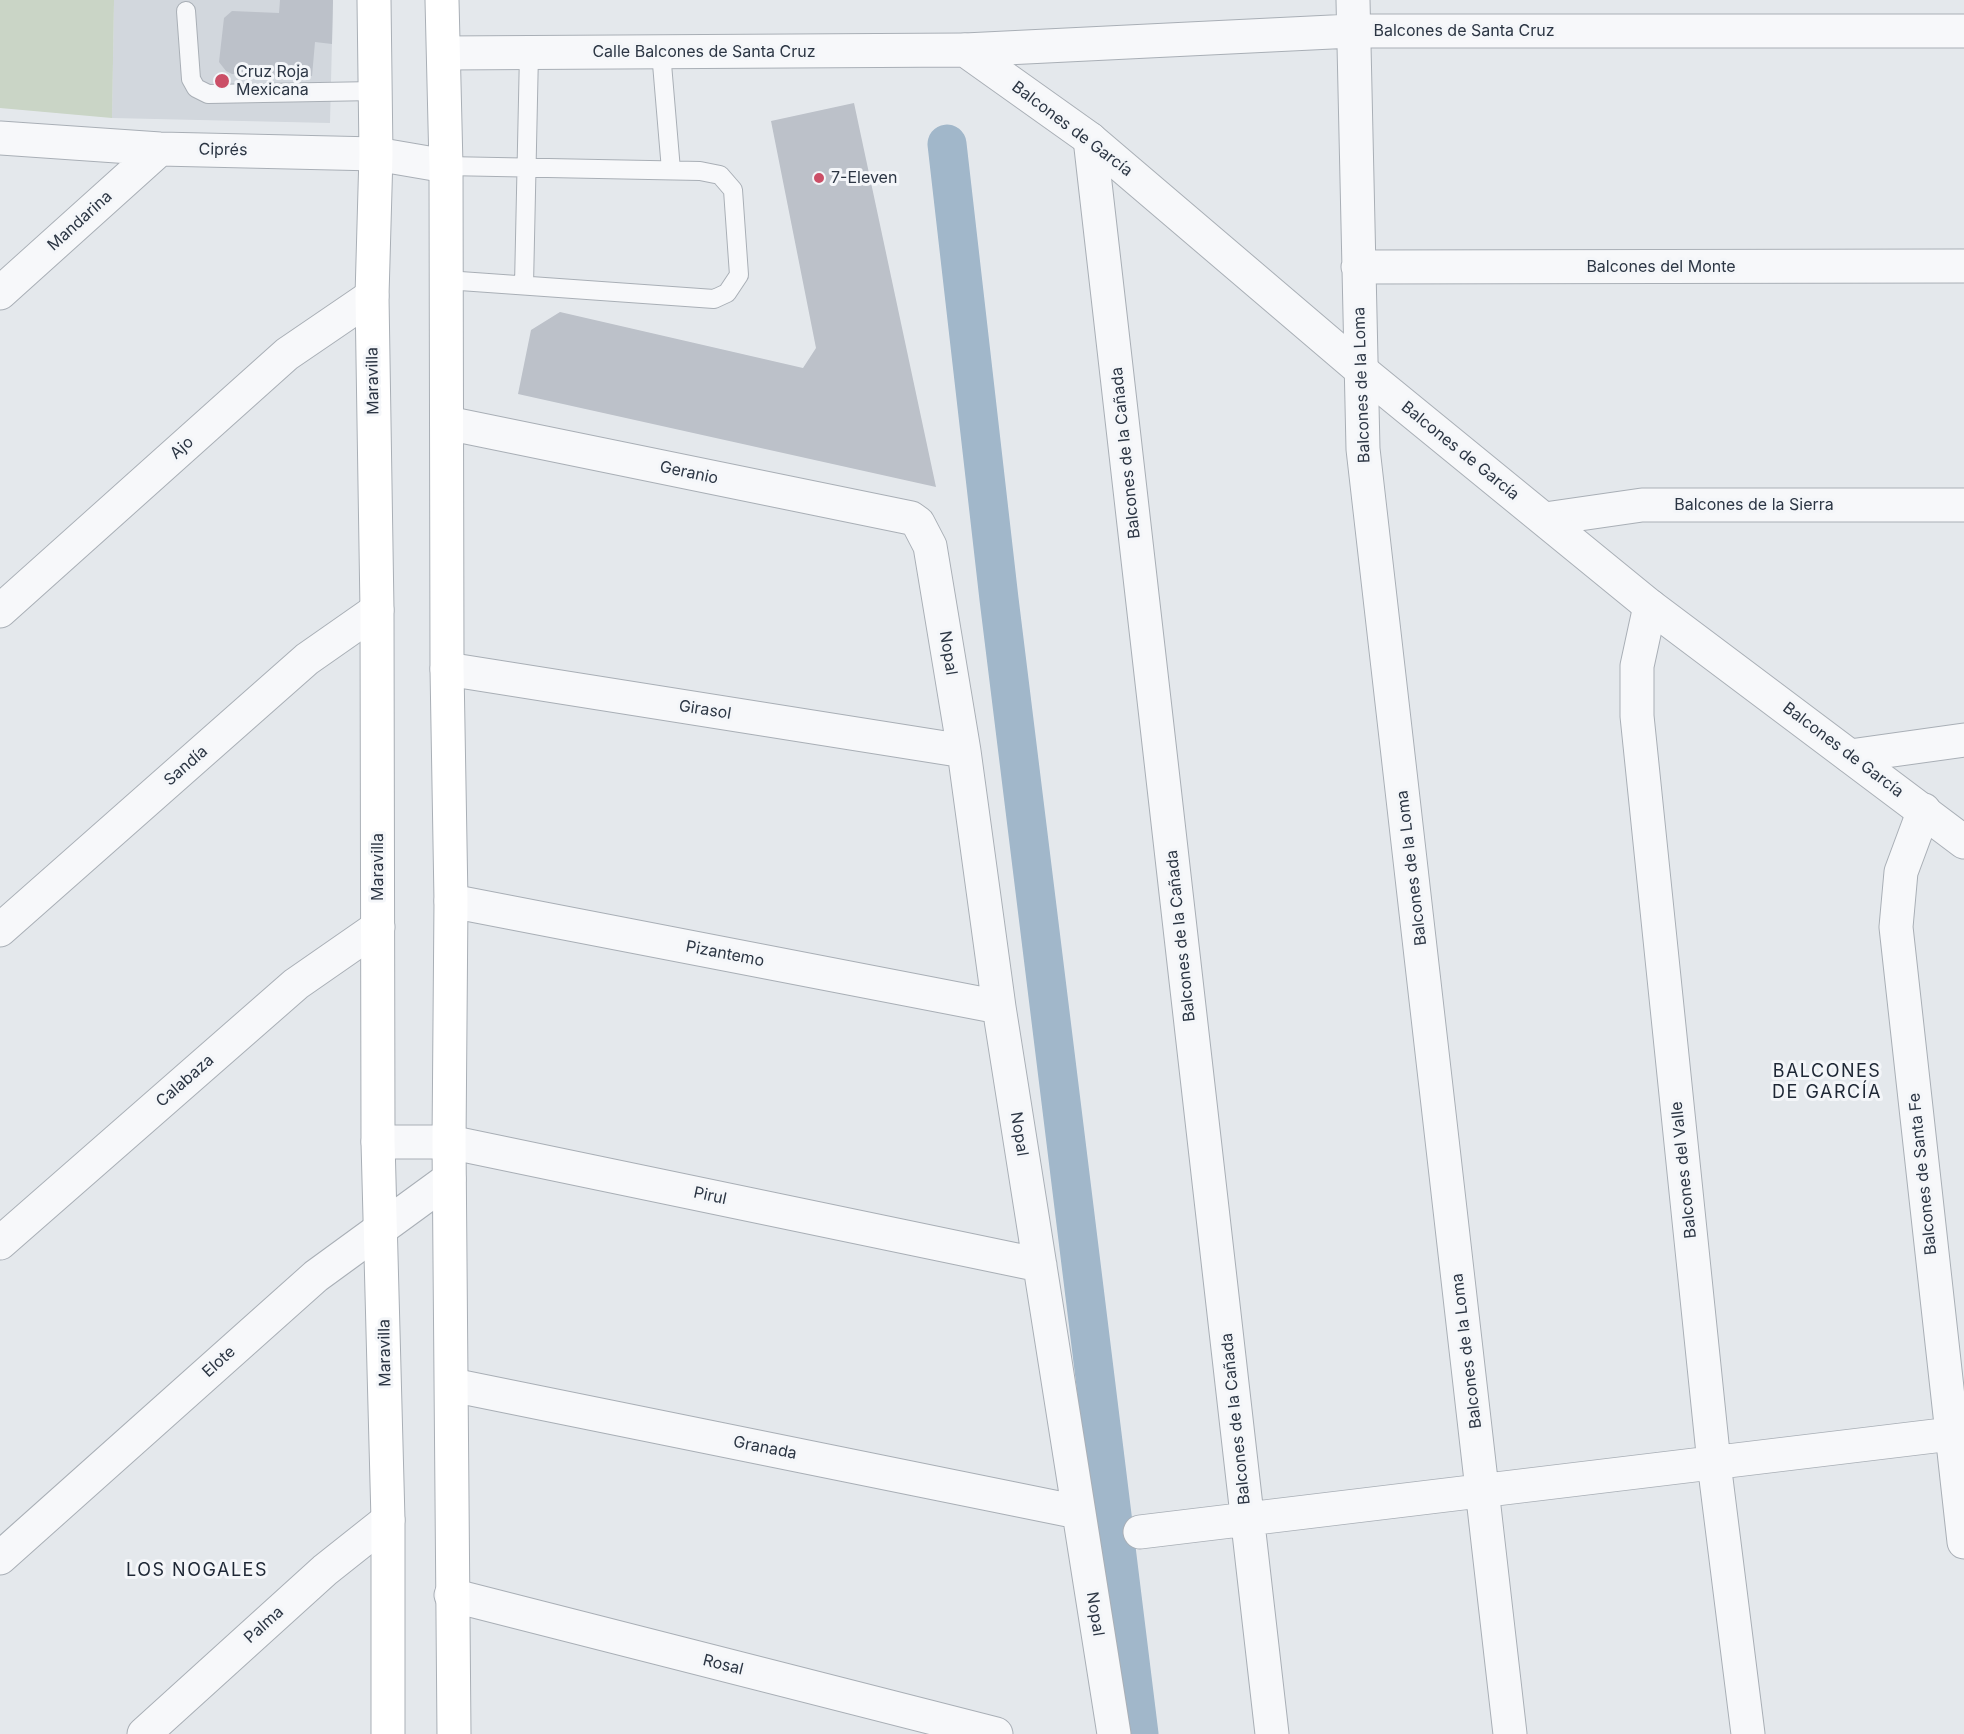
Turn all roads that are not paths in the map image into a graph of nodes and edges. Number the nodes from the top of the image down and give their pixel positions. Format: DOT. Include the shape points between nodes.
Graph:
graph roads {
  1 [pos="374,0"];
  2 [pos="442,0"];
  3 [pos="186,11"];
  4 [pos="1353,16"];
  5 [pos="1964,31"];
  6 [pos="965,50"];
  7 [pos="662,52"];
  8 [pos="529,53"];
  9 [pos="444,54"];
  10 [pos="375,91"];
  11 [pos="0,138"];
  12 [pos="1090,139"];
  13 [pos="160,149"];
  14 [pos="376,154"];
  15 [pos="446,166"];
  16 [pos="525,166"];
  17 [pos="671,170"];
  18 [pos="1358,267"];
  19 [pos="1964,267"];
  20 [pos="446,280"];
  21 [pos="524,285"];
  22 [pos="0,293"];
  23 [pos="372,296"];
  24 [pos="1361,370"];
  25 [pos="447,423"];
  26 [pos="1964,505"];
  27 [pos="1545,519"];
  28 [pos="925,534"];
  29 [pos="1650,606"];
  30 [pos="377,610"];
  31 [pos="0,611"];
  32 [pos="447,669"];
  33 [pos="1964,740"];
  34 [pos="964,751"];
  35 [pos="1850,756"];
  36 [pos="1924,810"];
  37 [pos="1964,842"];
  38 [pos="451,902"];
  39 [pos="378,927"];
  40 [pos="0,930"];
  41 [pos="999,1007"];
  42 [pos="378,1142"];
  43 [pos="449,1142"];
  44 [pos="449,1179"];
  45 [pos="382,1227"];
  46 [pos="0,1243"];
  47 [pos="1040,1265"];
  48 [pos="452,1385"];
  49 [pos="1951,1434"];
  50 [pos="1714,1463"];
  51 [pos="1484,1491"];
  52 [pos="1078,1512"];
  53 [pos="388,1520"];
  54 [pos="1247,1520"];
  55 [pos="1140,1532"];
  56 [pos="1964,1542"];
  57 [pos="0,1558"];
  58 [pos="451,1595"];
  59 [pos="144,1734"];
  60 [pos="388,1734"];
  61 [pos="454,1734"];
  62 [pos="996,1734"];
  63 [pos="1114,1734"];
  64 [pos="1272,1734"];
  65 [pos="1510,1734"];
  66 [pos="1748,1734"];
  1 -- 10 [label="main road, Maravilla"];
  2 -- 9 [label="main road"];
  3 -- 10 [label="lane" via="191,80 208,94"];
  4 -- 5 [label="street, Balcones de Santa Cruz"];
  4 -- 6 [label="street, Balcones de Santa Cruz"];
  4 -- 18 [label="street, Balcones de la Loma"];
  6 -- 7 [label="street, Calle Balcones de Santa Cruz"];
  6 -- 12 [label="street, Balcones de García"];
  7 -- 8 [label="street, Calle Balcones de Santa Cruz"];
  7 -- 17 [label="lane"];
  8 -- 9 [label="street, Calle Balcones de Santa Cruz"];
  8 -- 16 [label="lane"];
  9 -- 15 [label="main road"];
  10 -- 14 [label="main road, Maravilla"];
  11 -- 13 [label="street, Ciprés"];
  12 -- 24 [label="street, Balcones de García"];
  12 -- 54 [label="street, Balcones de la Cañada"];
  13 -- 14 [label="street, Ciprés"];
  13 -- 22 [label="street, Mandarina"];
  14 -- 15 [label="street, Ciprés"];
  14 -- 23 [label="main road, Maravilla"];
  15 -- 16 [label="lane"];
  15 -- 20 [label="main road"];
  16 -- 17 [label="lane"];
  16 -- 21 [label="lane"];
  17 -- 21 [label="lane" via="720,175 733,190 739,275 727,293 714,299"];
  18 -- 19 [label="street, Balcones del Monte"];
  18 -- 24 [label="street, Balcones de la Loma"];
  20 -- 21 [label="lane"];
  20 -- 25 [label="main road"];
  23 -- 30 [label="main road, Maravilla"];
  23 -- 31 [label="street, Ajo" via="287,354"];
  24 -- 27 [label="street, Balcones de García"];
  24 -- 51 [label="street, Balcones de la Loma" via="1363,449"];
  25 -- 28 [label="street, Geranio" via="911,518"];
  25 -- 32 [label="main road"];
  26 -- 27 [label="street, Balcones de la Sierra" via="1642,505"];
  27 -- 29 [label="street, Balcones de García"];
  28 -- 34 [label="street, Nopal"];
  29 -- 35 [label="street, Balcones de García"];
  29 -- 50 [label="street, Balcones del Valle" via="1637,666 1636,716"];
  30 -- 39 [label="main road, Maravilla"];
  30 -- 40 [label="street, Sandía" via="307,659"];
  32 -- 34 [label="street, Girasol"];
  32 -- 38 [label="main road"];
  33 -- 35 [label="street"];
  34 -- 41 [label="street, Nopal"];
  35 -- 36 [label="street, Balcones de García"];
  36 -- 37 [label="street, Balcones de García"];
  36 -- 49 [label="street, Balcones de Santa Fe" via="1901,872 1896,927"];
  38 -- 41 [label="street, Pizantemo"];
  38 -- 43 [label="main road"];
  39 -- 42 [label="main road, Maravilla"];
  39 -- 46 [label="street, Calabaza" via="296,984"];
  41 -- 47 [label="street, Nopal"];
  42 -- 43 [label="street, Pirul"];
  42 -- 45 [label="main road, Maravilla"];
  43 -- 44 [label="main road"];
  43 -- 47 [label="street, Pirul"];
  44 -- 45 [label="street, Elote"];
  44 -- 48 [label="main road"];
  45 -- 53 [label="main road, Maravilla"];
  45 -- 57 [label="street, Elote" via="316,1276"];
  47 -- 52 [label="street, Nopal"];
  48 -- 52 [label="street, Granada"];
  48 -- 58 [label="main road"];
  49 -- 50 [label="street"];
  49 -- 56 [label="street, Balcones de Santa Fe"];
  50 -- 51 [label="street"];
  50 -- 66 [label="street, Balcones del Valle"];
  51 -- 54 [label="street"];
  51 -- 65 [label="street, Balcones de la Loma"];
  52 -- 63 [label="street, Nopal"];
  53 -- 59 [label="street, Palma" via="325,1570"];
  53 -- 60 [label="main road, Maravilla"];
  54 -- 55 [label="street"];
  54 -- 64 [label="street, Balcones de la Cañada"];
  58 -- 61 [label="main road"];
  58 -- 62 [label="street, Rosal"];
}
